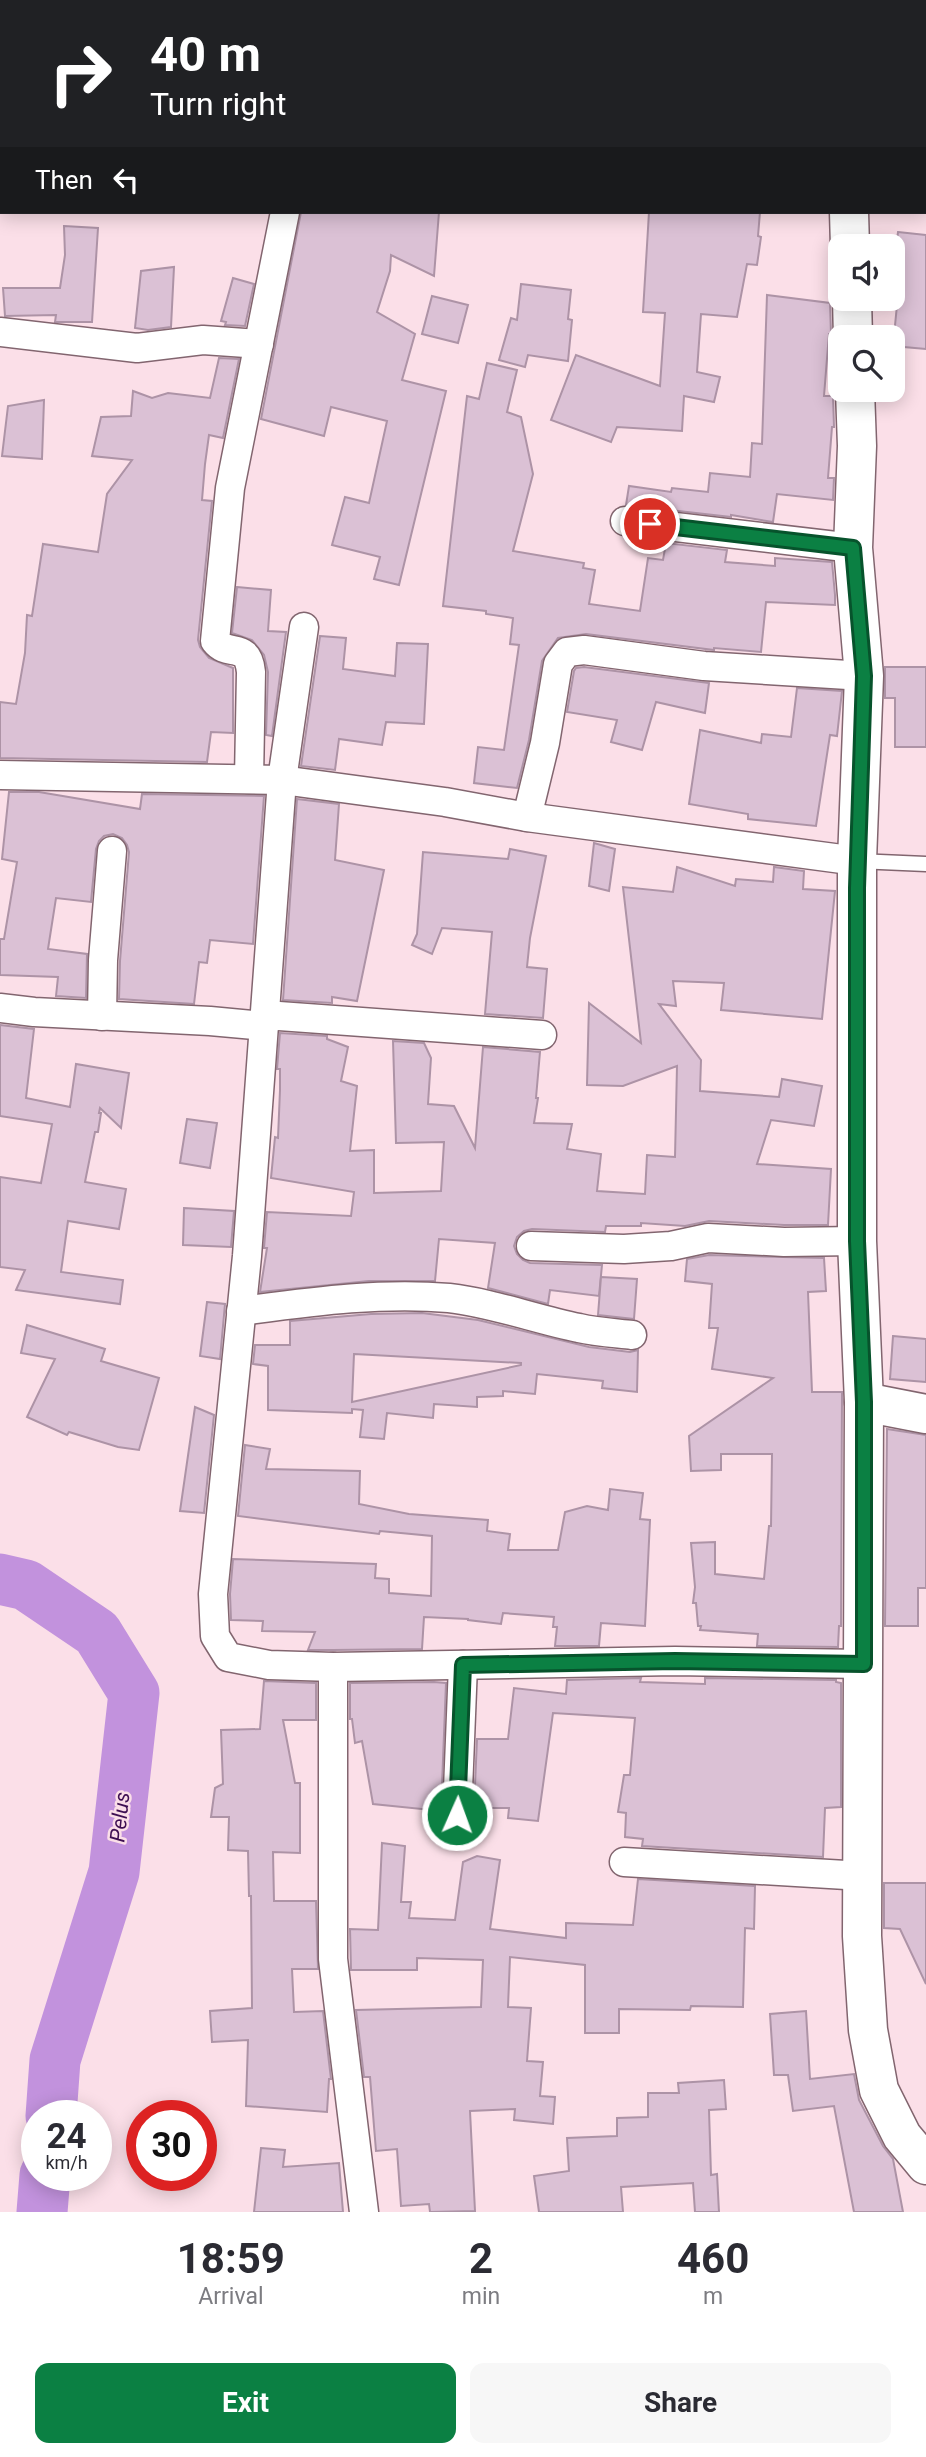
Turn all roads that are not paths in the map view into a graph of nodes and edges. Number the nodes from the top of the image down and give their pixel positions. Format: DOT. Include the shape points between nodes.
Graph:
graph roads {
  1 [pos="285,214"];
  2 [pos="849,214"];
  3 [pos="850,234"];
  4 [pos="0,332"];
  5 [pos="259,344"];
  6 [pos="855,402"];
  7 [pos="625,521"];
  8 [pos="853,548"];
  9 [pos="304,628"];
  10 [pos="864,676"];
  11 [pos="0,775"];
  12 [pos="249,779"];
  13 [pos="282,780"];
  14 [pos="527,817"];
  15 [pos="112,851"];
  16 [pos="857,861"];
  17 [pos="926,864"];
  18 [pos="0,1008"];
  19 [pos="102,1016"];
  20 [pos="264,1020"];
  21 [pos="542,1035"];
  22 [pos="857,1241"];
  23 [pos="531,1245"];
  24 [pos="241,1311"];
  25 [pos="632,1335"];
  26 [pos="864,1402"];
  27 [pos="926,1414"];
  28 [pos="864,1664"];
  29 [pos="463,1665"];
  30 [pos="333,1667"];
  31 [pos="457,1815"];
  32 [pos="624,1862"];
  33 [pos="863,1876"];
  34 [pos="926,2165"];
  35 [pos="364,2212"];
  1 -- 5 [label="street"];
  2 -- 3 [label="street"];
  4 -- 5 [label="street" via="137,348 203,341"];
  5 -- 12 [label="street" via="230,488 215,641 250,659"];
  6 -- 8 [label="street"];
  7 -- 8 [label="street"];
  8 -- 10 [label="street"];
  9 -- 13 [label="street"];
  10 -- 14 [label="street" via="568,652 558,664"];
  10 -- 16 [label="street"];
  11 -- 12 [label="street"];
  12 -- 13 [label="street"];
  13 -- 14 [label="street"];
  13 -- 20 [label="street"];
  14 -- 16 [label="street"];
  15 -- 19 [label="street"];
  16 -- 17 [label="lane"];
  16 -- 22 [label="street"];
  18 -- 19 [label="street"];
  19 -- 20 [label="street"];
  20 -- 21 [label="street"];
  20 -- 24 [label="street"];
  22 -- 23 [label="street" via="708,1238 624,1249"];
  22 -- 26 [label="street"];
  24 -- 25 [label="street" via="351,1298 451,1298 580,1329"];
  24 -- 30 [label="street" via="213,1594 215,1636 228,1657 269,1665"];
  26 -- 27 [label="street"];
  26 -- 28 [label="street"];
  28 -- 29 [label="street"];
  28 -- 33 [label="street"];
  29 -- 30 [label="street"];
  29 -- 31 [label="street"];
  30 -- 35 [label="street" via="333,1959"];
  32 -- 33 [label="street"];
  33 -- 34 [label="street" via="868,2030 879,2090 902,2136"];
}
